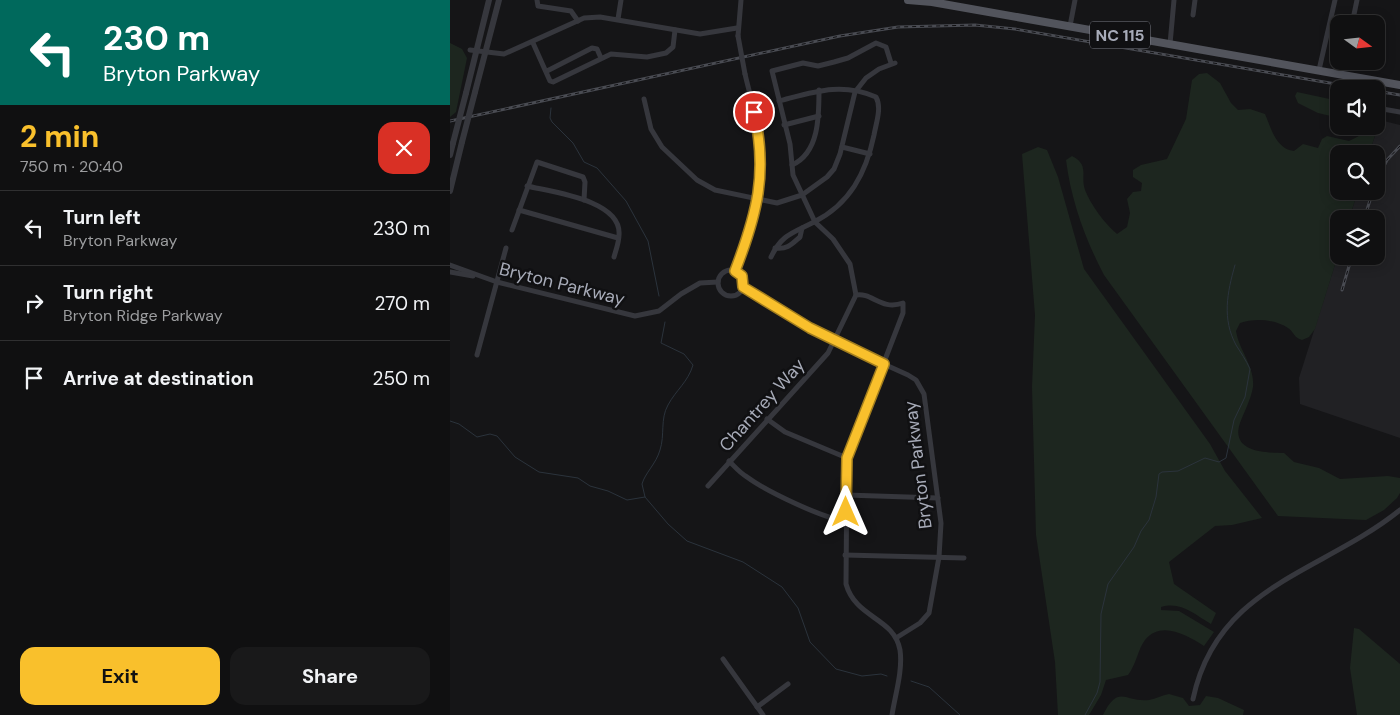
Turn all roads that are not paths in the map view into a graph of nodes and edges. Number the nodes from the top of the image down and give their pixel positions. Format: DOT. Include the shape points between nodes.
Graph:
graph roads {
  1 [pos="490,0"];
  2 [pos="499,0"];
  3 [pos="537,0"];
  4 [pos="621,0"];
  5 [pos="741,0"];
  6 [pos="908,0"];
  7 [pos="1075,0"];
  8 [pos="1174,0"];
  9 [pos="1195,0"];
  10 [pos="1336,0"];
  11 [pos="1357,0"];
  12 [pos="930,1"];
  13 [pos="1194,15"];
  14 [pos="1354,15"];
  15 [pos="618,19"];
  16 [pos="578,21"];
  17 [pos="1070,26"];
  18 [pos="737,28"];
  19 [pos="675,30"];
  20 [pos="532,43"];
  21 [pos="1170,44"];
  22 [pos="473,50"];
  23 [pos="486,52"];
  24 [pos="601,58"];
  25 [pos="1318,70"];
  26 [pos="547,71"];
  27 [pos="1400,85"];
  28 [pos="819,90"];
  29 [pos="855,92"];
  30 [pos="644,99"];
  31 [pos="779,101"];
  32 [pos="1385,109"];
  33 [pos="1400,112"];
  34 [pos="819,116"];
  35 [pos="784,125"];
  36 [pos="842,147"];
  37 [pos="870,154"];
  38 [pos="450,155"];
  39 [pos="792,165"];
  40 [pos="527,186"];
  41 [pos="450,191"];
  42 [pos="802,195"];
  43 [pos="584,200"];
  44 [pos="759,200"];
  45 [pos="518,210"];
  46 [pos="815,222"];
  47 [pos="802,228"];
  48 [pos="512,230"];
  49 [pos="618,238"];
  50 [pos="506,248"];
  51 [pos="775,248"];
  52 [pos="614,257"];
  53 [pos="771,257"];
  54 [pos="450,265"];
  55 [pos="735,271"];
  56 [pos="450,272"];
  57 [pos="481,277"];
  58 [pos="497,282"];
  59 [pos="718,282"];
  60 [pos="743,287"];
  61 [pos="856,295"];
  62 [pos="835,342"];
  63 [pos="477,355"];
  64 [pos="884,364"];
  65 [pos="767,419"];
  66 [pos="847,458"];
  67 [pos="730,462"];
  68 [pos="708,486"];
  69 [pos="846,495"];
  70 [pos="938,498"];
  71 [pos="1400,510"];
  72 [pos="846,520"];
  73 [pos="846,556"];
  74 [pos="939,556"];
  75 [pos="964,558"];
  76 [pos="896,638"];
  77 [pos="723,659"];
  78 [pos="788,684"];
  79 [pos="1193,698"];
  80 [pos="757,707"];
  81 [pos="763,715"];
  82 [pos="892,715"];
  1 -- 22 [label="street"];
  2 -- 23 [label="street"];
  3 -- 16 [label="street" via="538,6 571,11"];
  4 -- 15 [label="street"];
  5 -- 18 [label="street"];
  6 -- 12 [label="main road, NC 115"];
  7 -- 17 [label="street"];
  8 -- 21 [label="street"];
  9 -- 13 [label="street"];
  10 -- 25 [label="street"];
  11 -- 14 [label="street"];
  12 -- 17 [label="main road, NC 115"];
  15 -- 16 [label="street" via="600,17"];
  15 -- 19 [label="street"];
  16 -- 20 [label="street"];
  17 -- 21 [label="main road, NC 115"];
  18 -- 19 [label="street" via="700,34"];
  18 -- 44 [label="street, bridge" via="761,152"];
  19 -- 24 [label="street" via="673,47 666,53 647,57 616,53"];
  20 -- 23 [label="street" via="504,54"];
  20 -- 26 [label="street"];
  21 -- 25 [label="main road, NC 115"];
  22 -- 23 [label="street"];
  22 -- 38 [label="street, bridge"];
  23 -- 41 [label="street, bridge"];
  24 -- 26 [label="street" via="592,48"];
  24 -- 26 [label="street" via="553,82"];
  25 -- 27 [label="main road, NC 115"];
  28 -- 29 [label="street" via="840,88"];
  28 -- 31 [label="street"];
  28 -- 34 [label="street"];
  29 -- 31 [label="street" via="866,78 893,63 886,47 876,42 834,62 818,66 803,63 772,71"];
  29 -- 36 [label="street"];
  29 -- 37 [label="street" via="871,95 878,102"];
  30 -- 44 [label="street" via="651,130 662,147 697,180 714,190"];
  31 -- 35 [label="street"];
  32 -- 33 [label="street"];
  34 -- 35 [label="street"];
  34 -- 39 [label="street" via="808,154"];
  35 -- 39 [label="street"];
  36 -- 37 [label="street"];
  36 -- 42 [label="street" via="830,173"];
  37 -- 46 [label="street" via="856,186 842,202"];
  39 -- 42 [label="street"];
  40 -- 43 [label="street"];
  40 -- 43 [label="street" via="537,162 583,177 586,182"];
  40 -- 45 [label="street"];
  42 -- 44 [label="street" via="777,203"];
  42 -- 46 [label="street"];
  43 -- 49 [label="street" via="604,207 614,218 620,233"];
  44 -- 55 [label="street"];
  45 -- 48 [label="street"];
  45 -- 49 [label="street"];
  46 -- 47 [label="street"];
  46 -- 61 [label="street" via="834,239 850,264"];
  47 -- 51 [label="street" via="778,242"];
  47 -- 51 [label="street" via="800,237 790,246 783,250"];
  49 -- 52 [label="street"];
  50 -- 58 [label="street"];
  51 -- 53 [label="street"];
  54 -- 57 [label="street, Bryton Parkway"];
  55 -- 59 [label="street, Bryton Parkway" via="725,272"];
  55 -- 60 [label="street" via="742,276"];
  56 -- 57 [label="street, Bryton Parkway"];
  57 -- 58 [label="street, Bryton Parkway"];
  58 -- 59 [label="street, Bryton Parkway" via="635,316 659,311 700,284"];
  58 -- 63 [label="street"];
  59 -- 60 [label="street" via="726,295 734,295"];
  60 -- 62 [label="street, Bryton Parkway"];
  61 -- 62 [label="street, Chantrey Way"];
  61 -- 64 [label="street" via="862,294 888,306 903,303 903,313"];
  62 -- 64 [label="street, Bryton Parkway"];
  62 -- 65 [label="street, Chantrey Way"];
  64 -- 66 [label="street"];
  64 -- 70 [label="street, Bryton Parkway" via="916,380 924,394"];
  65 -- 66 [label="street" via="785,432"];
  65 -- 67 [label="street, Chantrey Way"];
  66 -- 69 [label="street"];
  67 -- 68 [label="street, Chantrey Way"];
  67 -- 72 [label="street" via="760,485 823,515"];
  69 -- 70 [label="street"];
  69 -- 72 [label="street"];
  70 -- 74 [label="street, Bryton Parkway"];
  71 -- 79 [label="street" via="1244,607 1206,658"];
  72 -- 73 [label="street"];
  73 -- 74 [label="street"];
  73 -- 76 [label="street" via="846,584 853,602 890,629"];
  74 -- 75 [label="street"];
  74 -- 76 [label="street, Bryton Parkway" via="929,613 920,623"];
  76 -- 82 [label="street" via="901,660"];
  77 -- 80 [label="street"];
  78 -- 80 [label="street"];
  80 -- 81 [label="street"];
}
